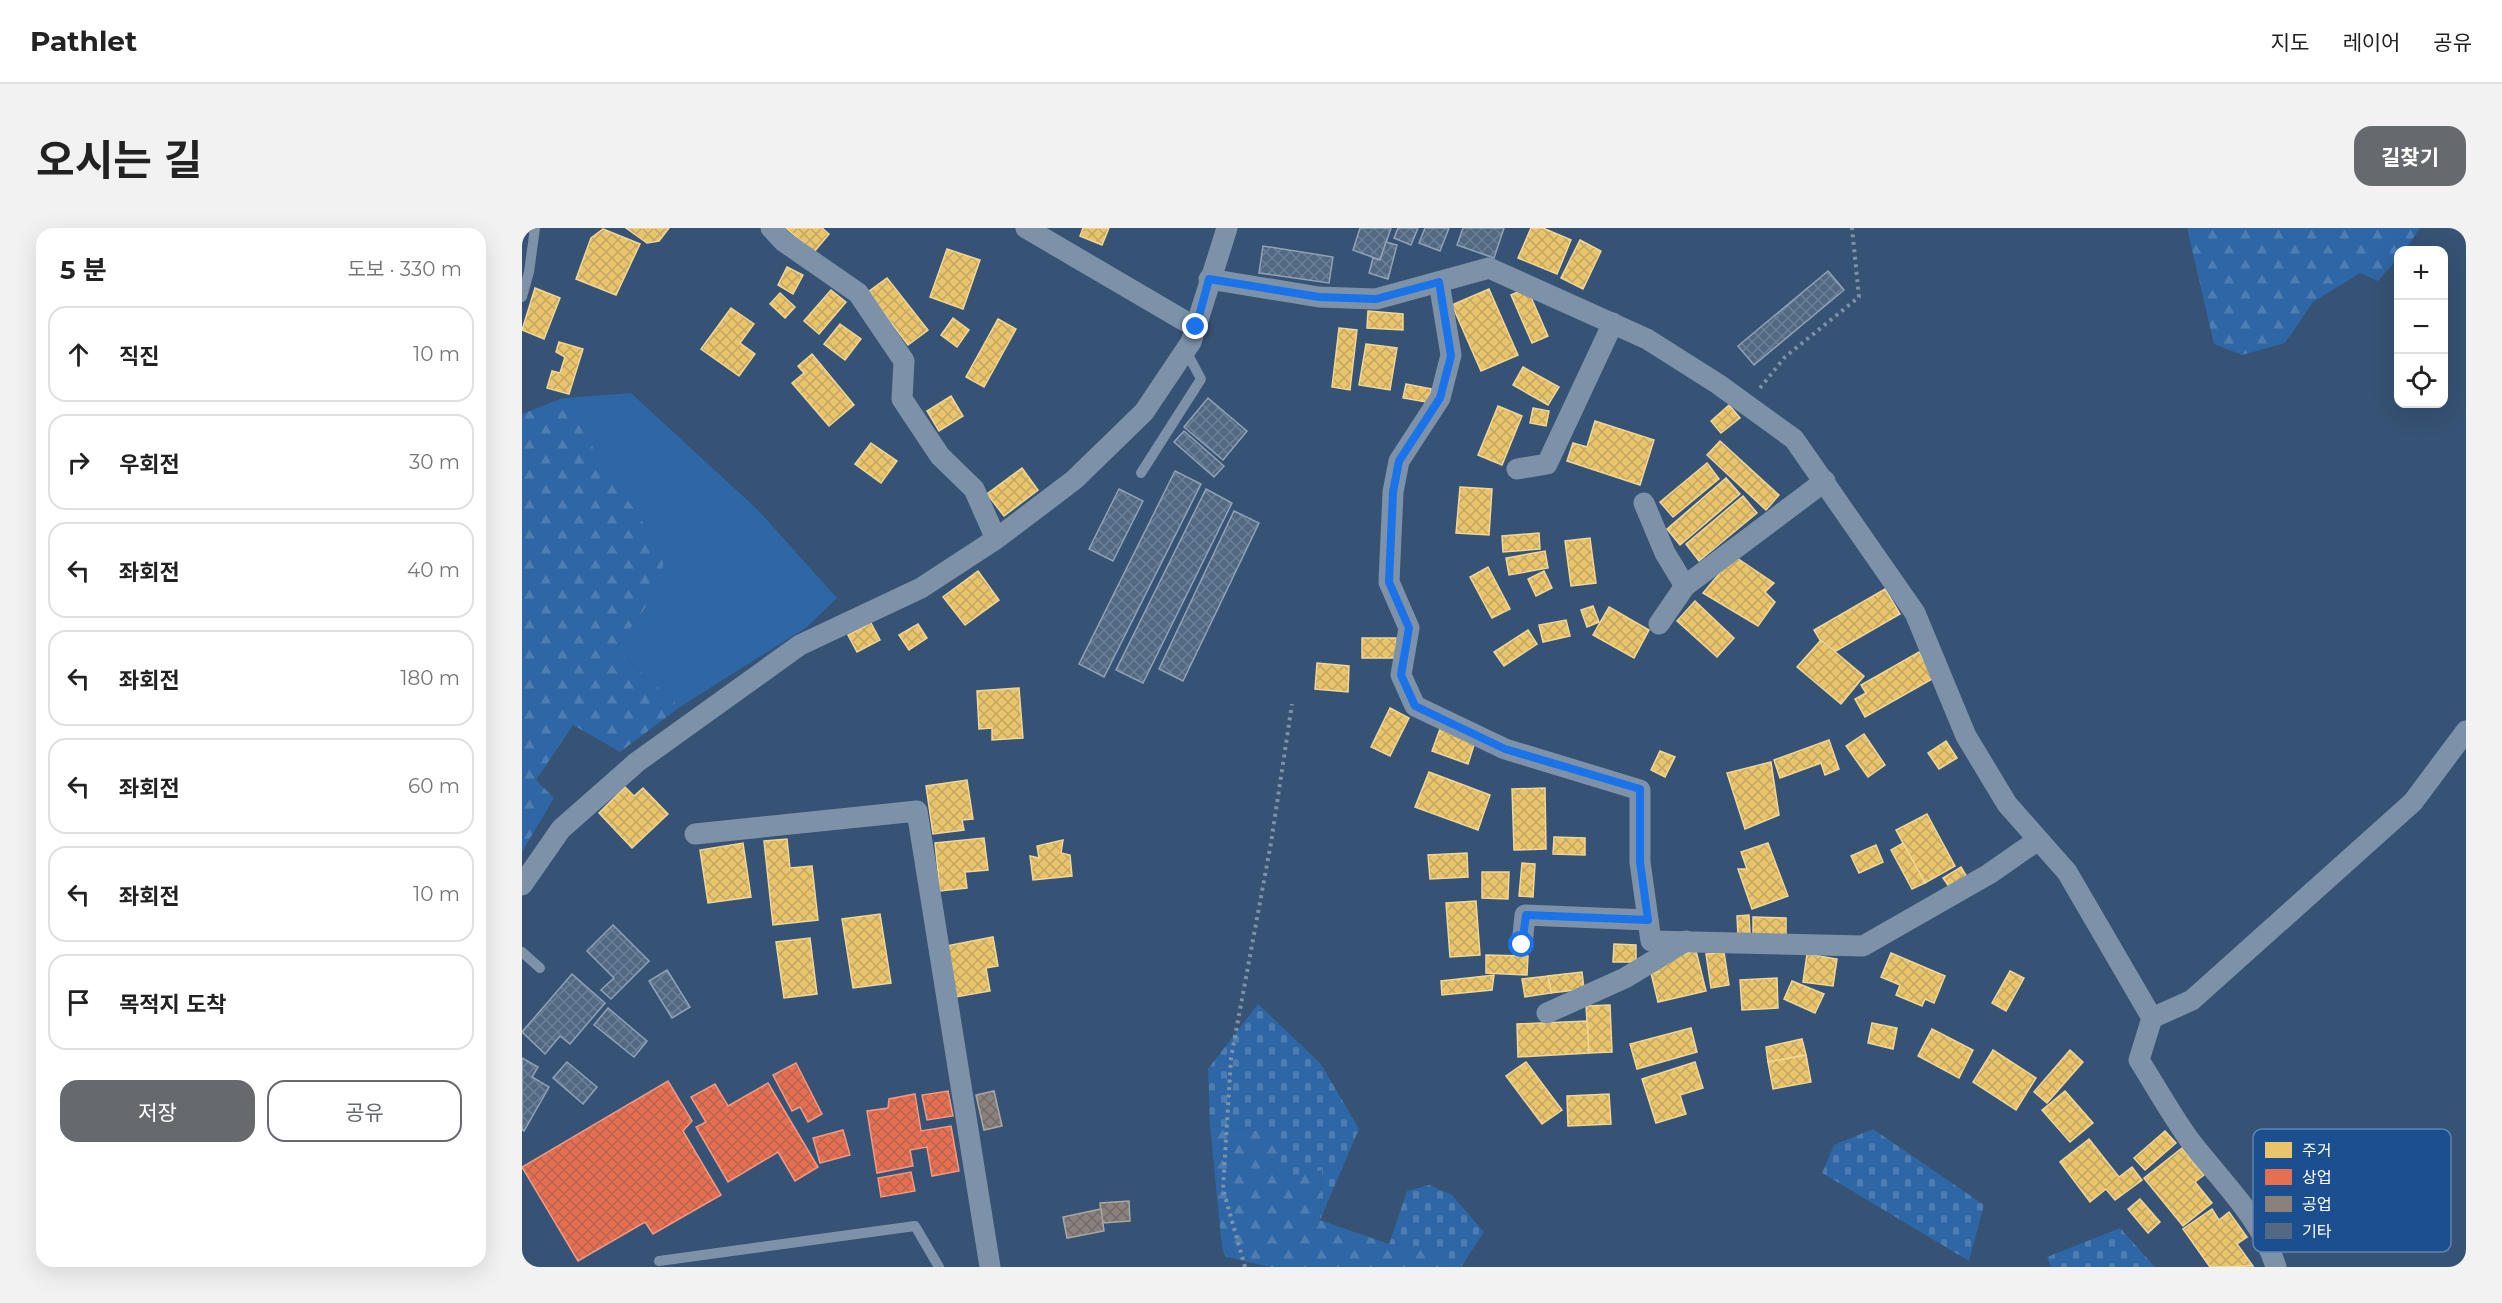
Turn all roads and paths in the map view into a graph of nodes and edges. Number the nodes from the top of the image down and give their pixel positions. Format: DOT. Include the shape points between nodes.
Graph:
graph roads {
  1 [pos="535,228"];
  2 [pos="771,228"];
  3 [pos="1026,228"];
  4 [pos="1227,228"];
  5 [pos="1852,228"];
  6 [pos="1209,279"];
  7 [pos="1439,282"];
  8 [pos="522,297"];
  9 [pos="1613,323"];
  10 [pos="1196,327"];
  11 [pos="1186,351"];
  12 [pos="1747,405"];
  13 [pos="1517,469"];
  14 [pos="1141,473"];
  15 [pos="1825,481"];
  16 [pos="1644,503"];
  17 [pos="996,539"];
  18 [pos="1685,586"];
  19 [pos="1659,624"];
  20 [pos="1292,704"];
  21 [pos="2466,731"];
  22 [pos="695,834"];
  23 [pos="2038,840"];
  24 [pos="547,849"];
  25 [pos="522,870"];
  26 [pos="522,885"];
  27 [pos="1648,920"];
  28 [pos="1687,940"];
  29 [pos="1522,945"];
  30 [pos="522,952"];
  31 [pos="540,968"];
  32 [pos="1547,1013"];
  33 [pos="2152,1018"];
  34 [pos="2253,1221"];
  35 [pos="2272,1252"];
  36 [pos="658,1261"];
  37 [pos="939,1267"];
  38 [pos="990,1267"];
  39 [pos="1245,1267"];
  40 [pos="2276,1267"];
  1 -- 8 [label="lane" via="530,272"];
  2 -- 17 [label="street" via="783,241 858,293 904,361 902,399 940,456 974,489"];
  3 -- 10 [label="street"];
  4 -- 6 [label="street"];
  5 -- 12 [label="path" via="1859,297 1785,357"];
  6 -- 7 [label="street" via="1319,297 1376,299"];
  6 -- 10 [label="street"];
  7 -- 9 [label="street" via="1489,268"];
  7 -- 27 [label="street" via="1451,356 1440,398 1399,461 1393,492 1389,582 1409,628 1401,675 1415,706 1435,716 1505,749 1640,789 1640,862"];
  9 -- 12 [label="street" via="1647,339"];
  9 -- 13 [label="street" via="1547,464"];
  10 -- 11 [label="street"];
  11 -- 14 [label="lane" via="1201,379"];
  11 -- 17 [label="street" via="1144,412 1074,480"];
  12 -- 15 [label="street" via="1794,439"];
  15 -- 18 [label="street"];
  15 -- 23 [label="street" via="1915,613 1965,736 2007,804"];
  16 -- 18 [label="street" via="1665,553"];
  17 -- 24 [label="street" via="921,588 800,645 637,762 561,829"];
  18 -- 19 [label="street"];
  20 -- 39 [label="path" via="1231,1058 1223,1190"];
  21 -- 33 [label="street" via="2414,802 2192,1000"];
  22 -- 38 [label="street" via="916,811"];
  23 -- 28 [label="street" via="1989,874 1863,946"];
  23 -- 33 [label="street" via="2067,872"];
  24 -- 25 [label="lane"];
  24 -- 26 [label="street"];
  27 -- 28 [label="street" via="1651,941"];
  27 -- 29 [label="street" via="1526,915"];
  28 -- 32 [label="street" via="1625,978"];
  30 -- 31 [label="lane"];
  33 -- 34 [label="street" via="2139,1060 2189,1139"];
  35 -- 40 [label="street"];
  36 -- 37 [label="lane" via="915,1226"];
}
